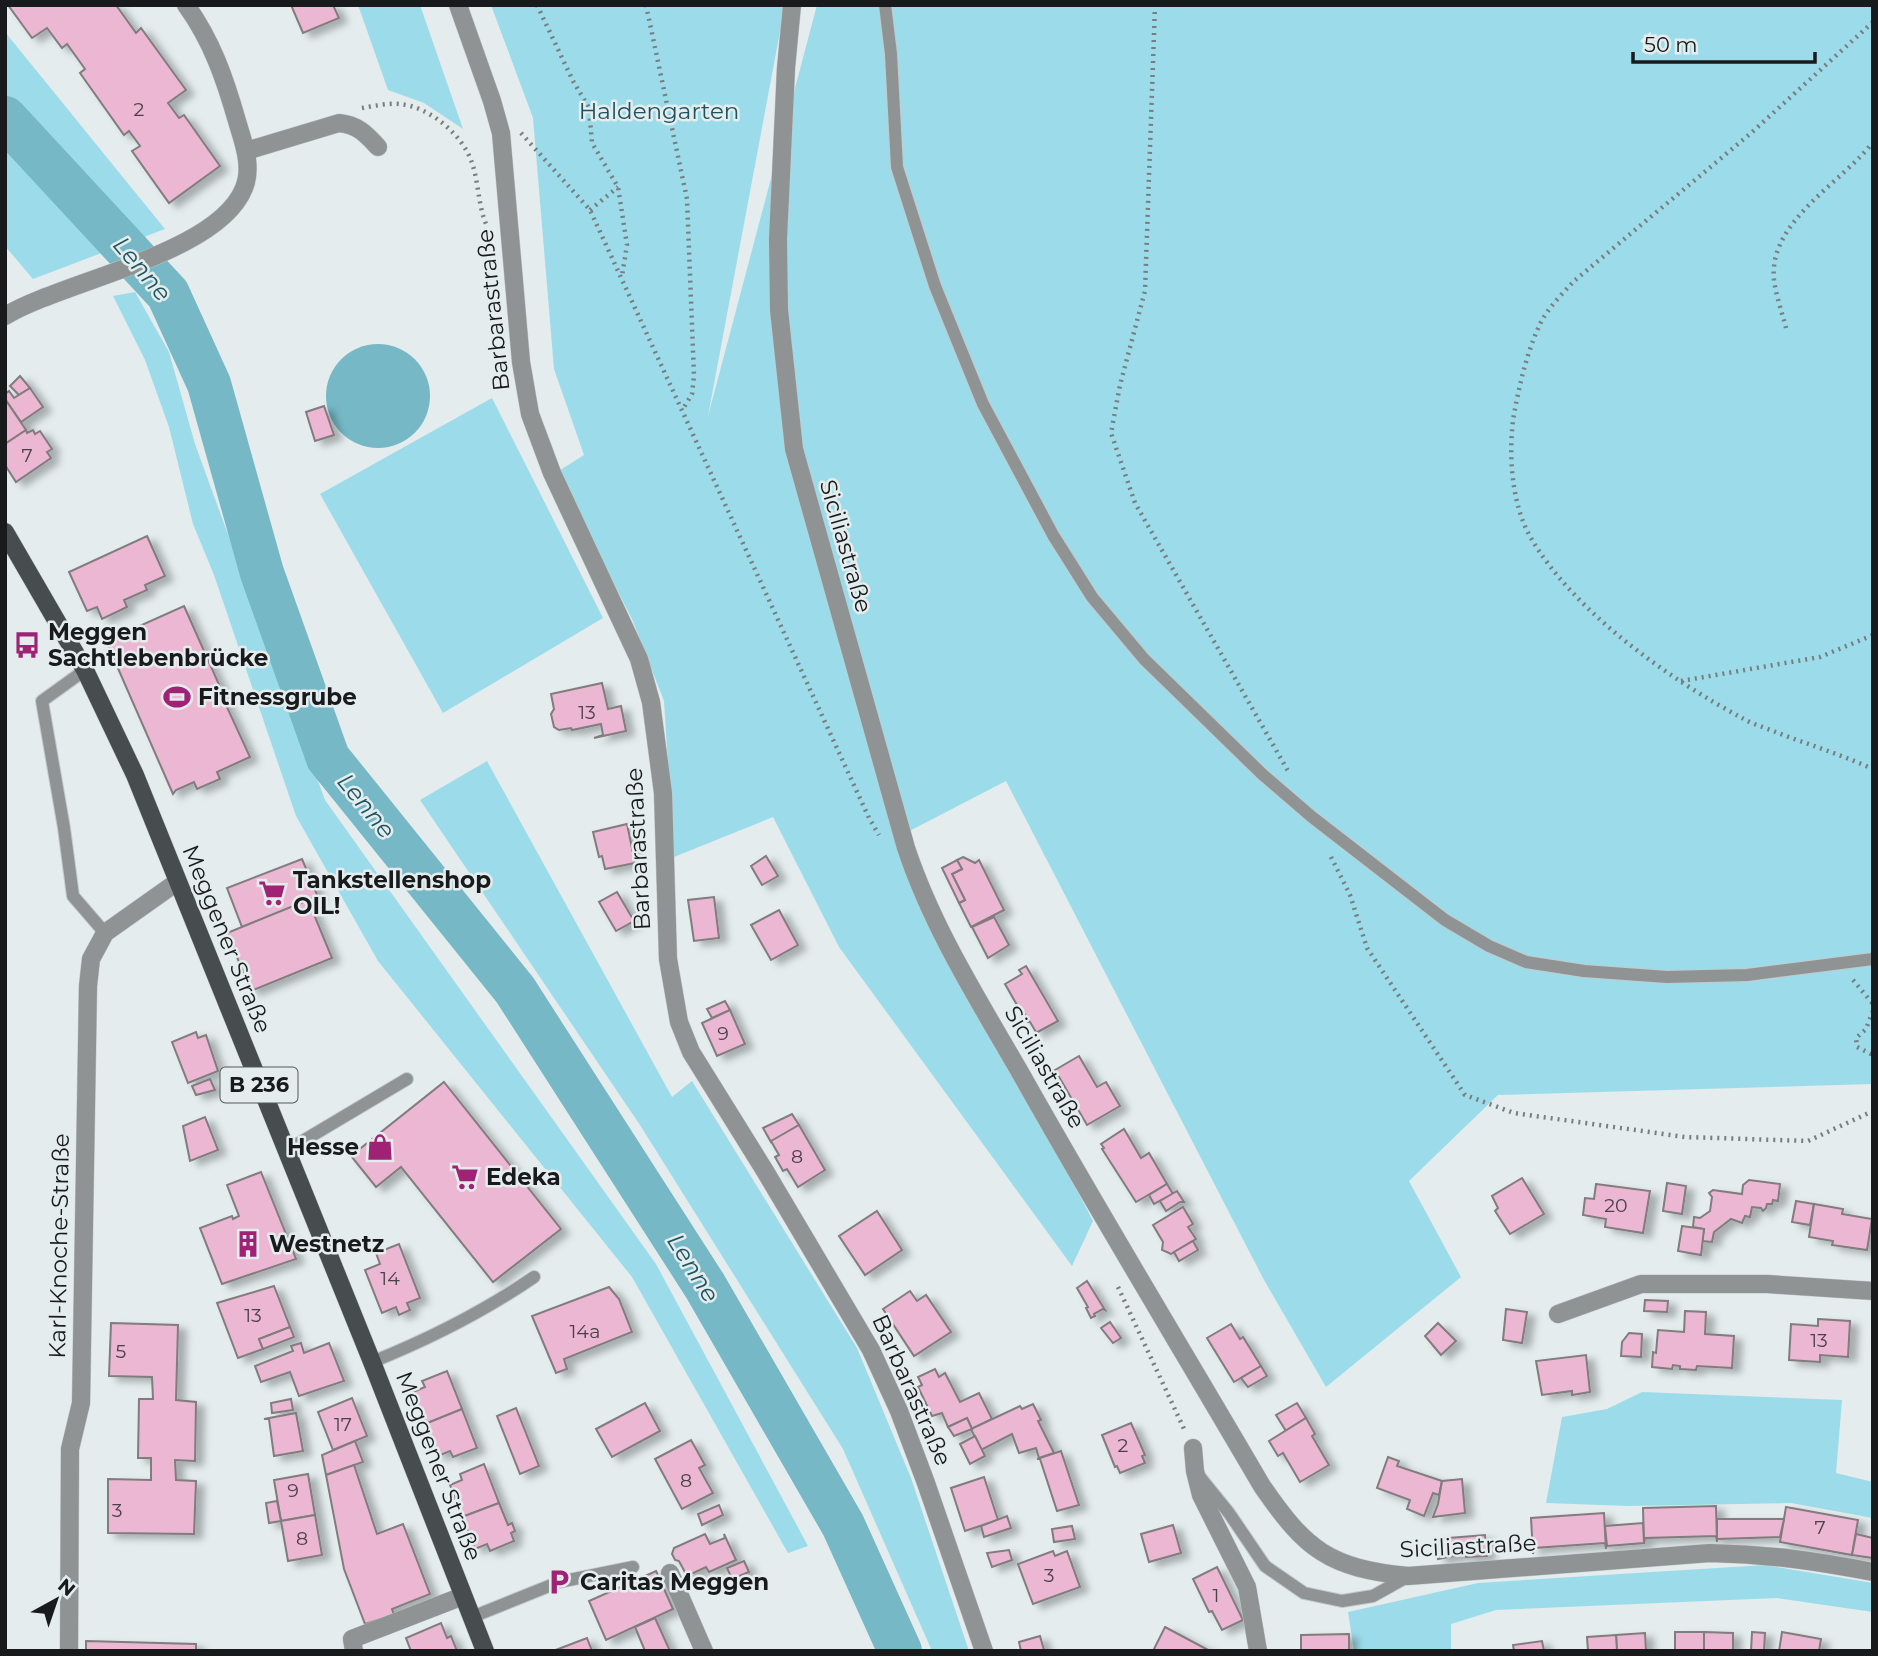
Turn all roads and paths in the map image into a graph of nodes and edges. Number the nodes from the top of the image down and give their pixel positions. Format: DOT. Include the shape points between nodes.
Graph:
graph roads {
  1 [pos="186,5"];
  2 [pos="458,5"];
  3 [pos="537,5"];
  4 [pos="646,5"];
  5 [pos="792,5"];
  6 [pos="885,5"];
  7 [pos="1155,5"];
  8 [pos="1873,22"];
  9 [pos="339,123"];
  10 [pos="519,131"];
  11 [pos="1873,142"];
  12 [pos="378,147"];
  13 [pos="246,151"];
  14 [pos="618,187"];
  15 [pos="590,210"];
  16 [pos="509,239"];
  17 [pos="622,277"];
  18 [pos="8,309"];
  19 [pos="1786,328"];
  20 [pos="682,410"];
  21 [pos="5,532"];
  22 [pos="1873,635"];
  23 [pos="85,670"];
  24 [pos="1680,681"];
  25 [pos="1873,769"];
  26 [pos="1293,779"];
  27 [pos="886,845"];
  28 [pos="1328,851"];
  29 [pos="177,883"];
  30 [pos="105,933"];
  31 [pos="1873,959"];
  32 [pos="1839,963"];
  33 [pos="1873,1004"];
  34 [pos="1873,1011"];
  35 [pos="1873,1055"];
  36 [pos="407,1079"];
  37 [pos="1873,1111"];
  38 [pos="286,1151"];
  39 [pos="534,1278"];
  40 [pos="1114,1279"];
  41 [pos="1873,1291"];
  42 [pos="1558,1314"];
  43 [pos="372,1362"];
  44 [pos="1193,1448"];
  45 [pos="1195,1471"];
  46 [pos="634,1567"];
  47 [pos="1873,1572"];
  48 [pos="670,1573"];
  49 [pos="1408,1576"];
  50 [pos="463,1596"];
  51 [pos="472,1617"];
  52 [pos="69,1651"];
  53 [pos="354,1651"];
  54 [pos="485,1651"];
  55 [pos="704,1651"];
  56 [pos="984,1651"];
  57 [pos="1258,1651"];
  1 -- 13 [label="street" via="216,54"];
  2 -- 16 [label="street, Barbarastraße" via="501,133"];
  3 -- 14 [label="path" via="589,108 592,143"];
  4 -- 20 [label="path" via="687,199 694,376 692,394"];
  5 -- 49 [label="street, Siciliastraße" via="778,251 793,449 917,880 940,931 1043,1113 1285,1520 1310,1544 1346,1564"];
  6 -- 32 [label="lane" via="897,167 935,286 983,404 1054,535 1091,597 1144,659 1312,817 1445,920 1489,946 1526,962 1667,977 1747,975"];
  7 -- 26 [label="path" via="1145,292 1111,433 1135,503"];
  8 -- 24 [label="path" via="1750,134 1574,281 1542,322 1520,381 1511,460 1530,536 1555,573 1589,608"];
  9 -- 12 [label="street" via="362,130"];
  9 -- 13 [label="street"];
  9 -- 16 [label="path" via="359,109 377,105 399,104 427,114 464,145 487,226"];
  10 -- 15 [label="path"];
  11 -- 19 [label="path" via="1790,227 1777,255 1774,279"];
  13 -- 18 [label="street" via="244,189 234,205 206,230 182,244"];
  14 -- 15 [label="path"];
  14 -- 17 [label="path" via="627,245"];
  15 -- 17 [label="path"];
  16 -- 56 [label="street, Barbarastraße" via="530,414 552,473 639,659 651,702 663,793 668,959 679,1022 691,1052 871,1350 899,1411"];
  17 -- 20 [label="path"];
  20 -- 27 [label="path" via="869,818"];
  21 -- 23 [label="main road, Meggener Straße / B 236"];
  22 -- 24 [label="path" via="1820,657"];
  23 -- 29 [label="main road, Meggener Straße / B 236" via="135,775"];
  23 -- 30 [label="lane" via="42,701 73,896"];
  24 -- 25 [label="path" via="1746,720"];
  28 -- 37 [label="path" via="1350,895 1367,948 1465,1095 1514,1113 1713,1138 1808,1141"];
  29 -- 30 [label="street"];
  29 -- 38 [label="main road, Meggener Straße / B 236"];
  30 -- 52 [label="street, Karl-Knoche-Straße" via="91,960 88,986 81,1403 70,1449"];
  31 -- 32 [label="lane"];
  32 -- 33 [label="path"];
  34 -- 35 [label="path" via="1856,1038 1857,1047"];
  36 -- 38 [label="lane"];
  38 -- 43 [label="main road, Meggener Straße / B 236"];
  39 -- 43 [label="lane" via="483,1310"];
  40 -- 44 [label="path"];
  41 -- 42 [label="street" via="1767,1284 1641,1284"];
  43 -- 50 [label="main road, Meggener Straße / B 236"];
  44 -- 45 [label="street"];
  45 -- 49 [label="lane" via="1265,1566 1304,1593 1342,1601 1373,1596"];
  45 -- 57 [label="street" via="1201,1494 1247,1587"];
  46 -- 51 [label="lane" via="559,1581"];
  47 -- 49 [label="street, Siciliastraße" via="1802,1558 1710,1553"];
  48 -- 55 [label="street"];
  50 -- 51 [label="main road, Meggener Straße / B 236"];
  50 -- 53 [label="street" via="352,1639"];
  51 -- 54 [label="main road, Meggener Straße / B 236"];
}
